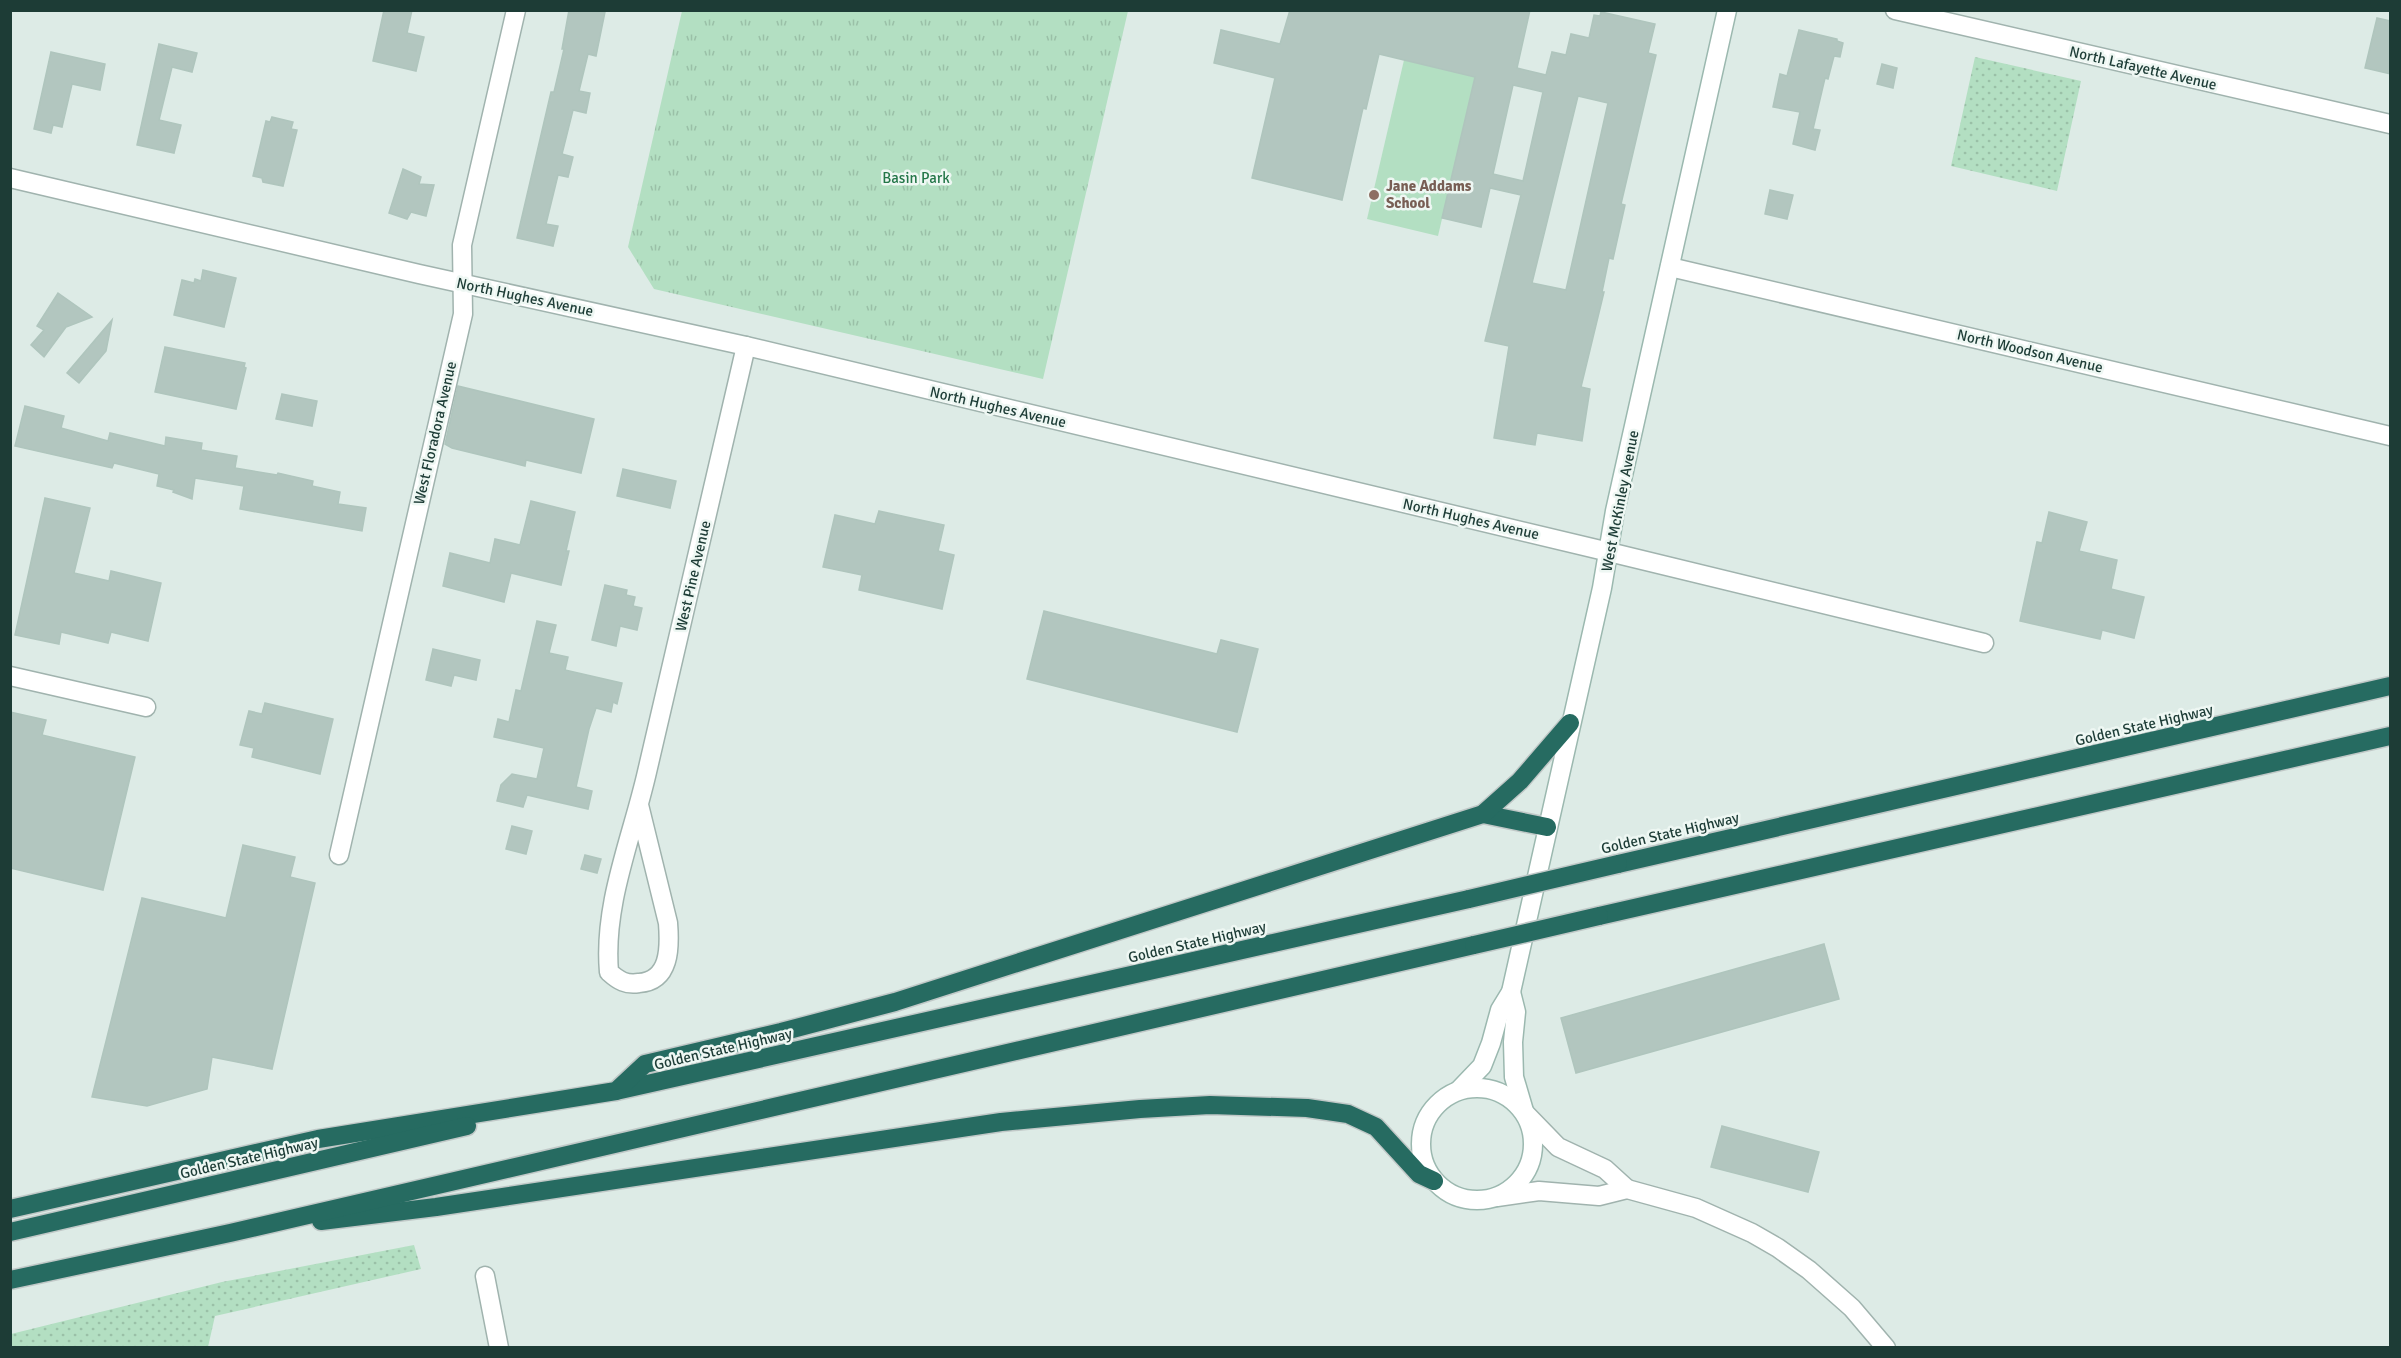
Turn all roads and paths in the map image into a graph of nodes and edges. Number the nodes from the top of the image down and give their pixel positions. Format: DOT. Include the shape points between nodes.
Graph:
graph roads {
  1 [pos="516,10"];
  2 [pos="1727,10"];
  3 [pos="1895,10"];
  4 [pos="2391,124"];
  5 [pos="10,178"];
  6 [pos="1670,267"];
  7 [pos="463,283"];
  8 [pos="746,346"];
  9 [pos="2391,436"];
  10 [pos="1609,552"];
  11 [pos="1984,643"];
  12 [pos="10,676"];
  13 [pos="2391,685"];
  14 [pos="146,707"];
  15 [pos="1570,723"];
  16 [pos="2391,736"];
  17 [pos="639,805"];
  18 [pos="1483,814"];
  19 [pos="1547,827"];
  20 [pos="339,855"];
  21 [pos="1511,992"];
  22 [pos="1459,1090"];
  23 [pos="616,1091"];
  24 [pos="1524,1112"];
  25 [pos="1434,1180"];
  26 [pos="1627,1189"];
  27 [pos="1497,1197"];
  28 [pos="10,1209"];
  29 [pos="10,1232"];
  30 [pos="230,1233"];
  31 [pos="485,1276"];
  32 [pos="10,1280"];
  33 [pos="499,1347"];
  34 [pos="1886,1347"];
  1 -- 7 [label="street, West Floradora Avenue" via="462,245"];
  2 -- 6 [label="street, West McKinley Avenue"];
  3 -- 4 [label="street, North Lafayette Avenue"];
  5 -- 7 [label="street, North Hughes Avenue"];
  6 -- 9 [label="street, North Woodson Avenue"];
  6 -- 10 [label="street, West McKinley Avenue"];
  7 -- 8 [label="street, North Hughes Avenue"];
  7 -- 20 [label="street, West Floradora Avenue" via="463,314"];
  8 -- 10 [label="street, North Hughes Avenue"];
  8 -- 17 [label="street, West Pine Avenue"];
  10 -- 11 [label="street, North Hughes Avenue"];
  10 -- 15 [label="street, West McKinley Avenue"];
  12 -- 14 [label="street"];
  13 -- 23 [label="highway, Golden State Highway, bridge" via="1469,899"];
  15 -- 18 [label="highway" via="1520,781"];
  15 -- 19 [label="street, West McKinley Avenue"];
  16 -- 30 [label="highway, bridge"];
  17 -- 17 [label="street, West Pine Avenue" via="669,939 667,961 660,975 651,982 628,984 609,972 609,921"];
  18 -- 19 [label="highway"];
  18 -- 23 [label="highway" via="895,1002 645,1064"];
  19 -- 21 [label="street, West McKinley Avenue"];
  21 -- 22 [label="street, West McKinley Avenue" via="1500,1010 1482,1066"];
  21 -- 24 [label="street, West McKinley Avenue" via="1516,1012 1514,1077"];
  22 -- 24 [label="street" via="1495,1090 1511,1098"];
  22 -- 25 [label="street, West McKinley Avenue" via="1443,1099 1423,1129 1421,1147"];
  23 -- 28 [label="highway" via="318,1138"];
  23 -- 29 [label="highway, Golden State Highway"];
  24 -- 26 [label="street" via="1558,1147 1605,1169"];
  24 -- 27 [label="street, West McKinley Avenue" via="1532,1136 1531,1161 1524,1176"];
  25 -- 27 [label="street" via="1447,1192 1463,1198"];
  25 -- 30 [label="highway" via="1419,1173 1376,1127 1348,1114 1307,1108 1210,1105 1001,1122 436,1207"];
  26 -- 27 [label="street" via="1599,1196 1539,1191"];
  26 -- 34 [label="street" via="1722,1218 1778,1248 1839,1296"];
  30 -- 32 [label="highway"];
  31 -- 33 [label="street"];
}
